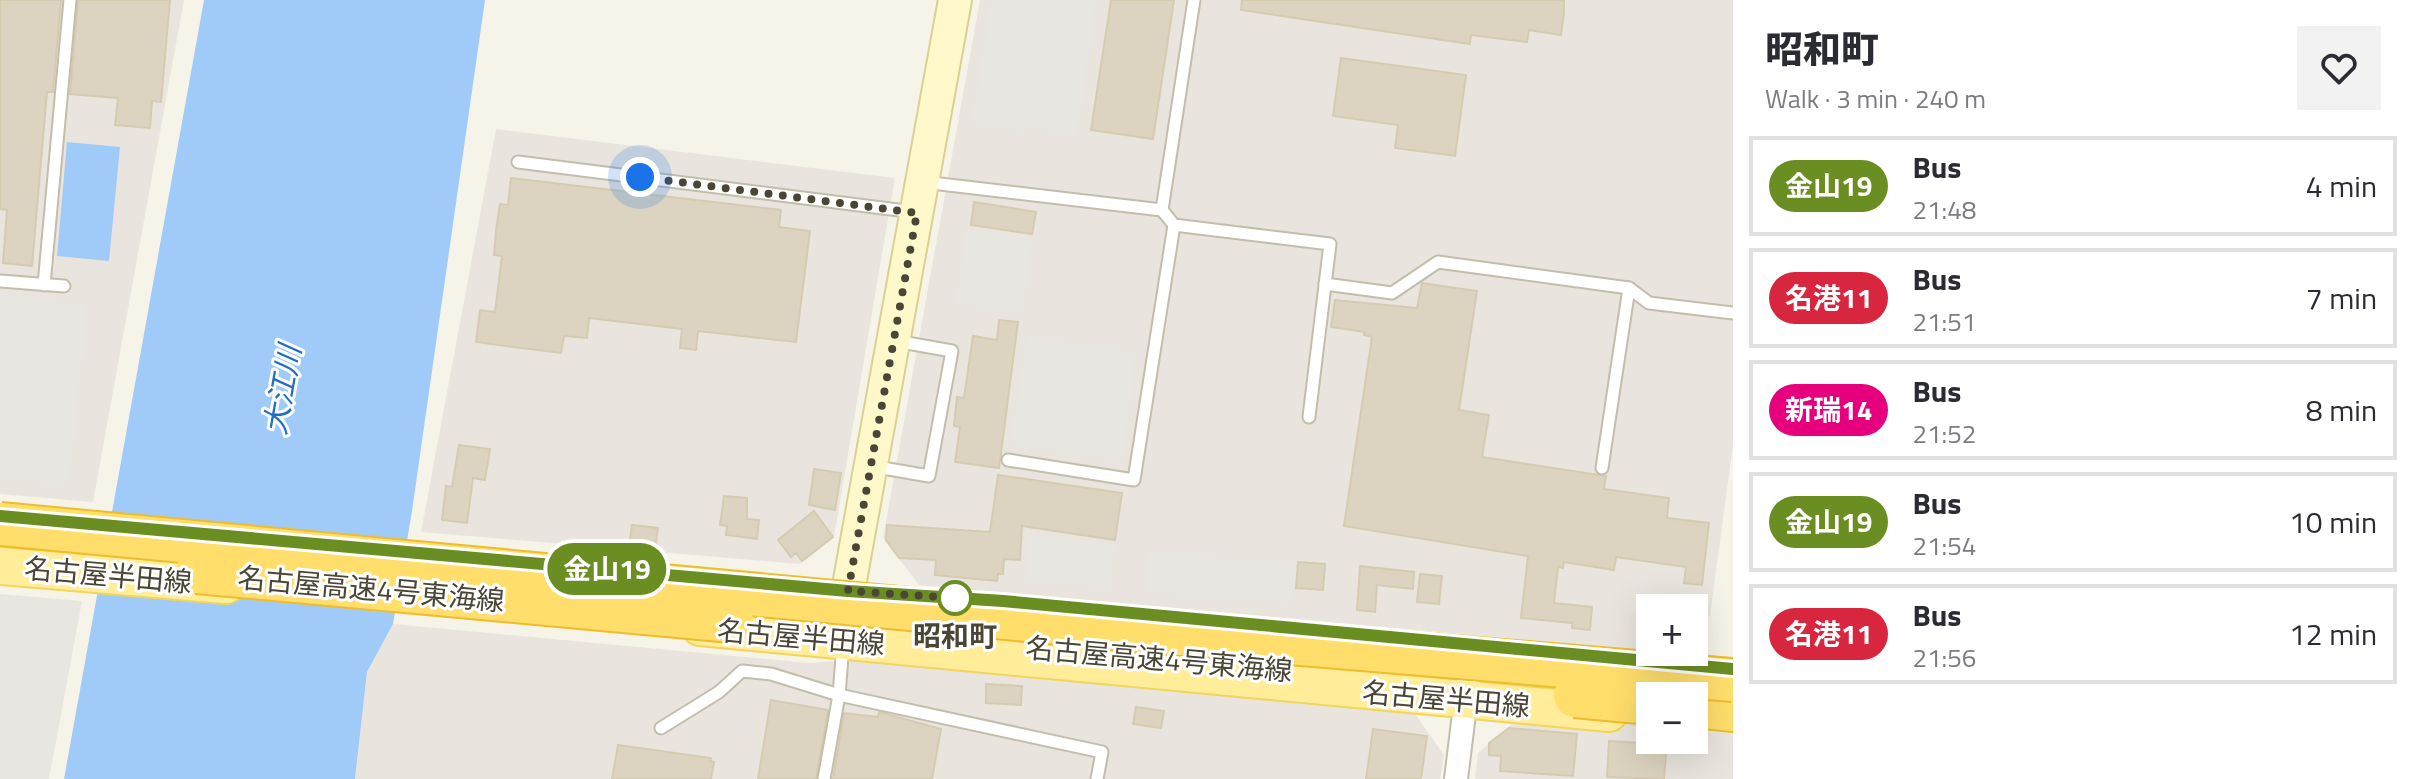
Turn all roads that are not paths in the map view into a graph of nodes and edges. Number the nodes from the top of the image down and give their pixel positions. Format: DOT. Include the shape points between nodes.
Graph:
graph roads {
  1 [pos="70,0"];
  2 [pos="955,0"];
  3 [pos="1194,0"];
  4 [pos="518,162"];
  5 [pos="920,197"];
  6 [pos="1162,210"];
  7 [pos="1174,225"];
  8 [pos="0,281"];
  9 [pos="1325,284"];
  10 [pos="44,285"];
  11 [pos="64,286"];
  12 [pos="1629,288"];
  13 [pos="1733,313"];
  14 [pos="894,341"];
  15 [pos="1309,417"];
  16 [pos="1008,460"];
  17 [pos="871,466"];
  18 [pos="1602,468"];
  19 [pos="0,516"];
  20 [pos="0,524"];
  21 [pos="0,552"];
  22 [pos="0,566"];
  23 [pos="845,619"];
  24 [pos="1472,646"];
  25 [pos="1733,668"];
  26 [pos="1733,680"];
  27 [pos="839,695"];
  28 [pos="1468,701"];
  29 [pos="1636,702"];
  30 [pos="1708,707"];
  31 [pos="1733,710"];
  32 [pos="1636,715"];
  33 [pos="1708,721"];
  34 [pos="1733,723"];
  35 [pos="661,728"];
  36 [pos="824,779"];
  37 [pos="1097,779"];
  38 [pos="1456,779"];
  1 -- 10 [label="lane"];
  2 -- 5 [label="street"];
  3 -- 6 [label="lane"];
  4 -- 5 [label="lane"];
  5 -- 6 [label="lane"];
  5 -- 14 [label="street"];
  6 -- 7 [label="lane"];
  7 -- 9 [label="lane" via="1330,244"];
  7 -- 16 [label="lane" via="1134,480"];
  8 -- 10 [label="lane"];
  9 -- 12 [label="lane" via="1392,293 1438,262"];
  9 -- 15 [label="lane"];
  10 -- 11 [label="lane"];
  12 -- 13 [label="lane" via="1649,303"];
  12 -- 18 [label="lane"];
  14 -- 17 [label="street"];
  14 -- 17 [label="lane" via="952,351 935,445 929,476"];
  17 -- 23 [label="street"];
  19 -- 23 [label="main road, 名古屋半田線" via="436,553"];
  20 -- 26 [label="highway, 名古屋高速4号東海線, bridge" via="1144,631"];
  21 -- 29 [label="highway, 名古屋高速4号東海線, bridge" via="403,593"];
  22 -- 23 [label="main road, 名古屋半田線" via="425,603"];
  23 -- 24 [label="main road, 名古屋半田線" via="1003,601"];
  23 -- 27 [label="lane"];
  23 -- 28 [label="main road, 名古屋半田線"];
  24 -- 25 [label="main road, 名古屋半田線"];
  24 -- 28 [label="street"];
  27 -- 35 [label="lane" via="771,674 742,671"];
  27 -- 36 [label="lane"];
  27 -- 37 [label="lane" via="1102,752"];
  28 -- 32 [label="main road, 名古屋半田線"];
  28 -- 38 [label="street"];
  30 -- 31 [label="highway"];
  33 -- 34 [label="main road"];
}
